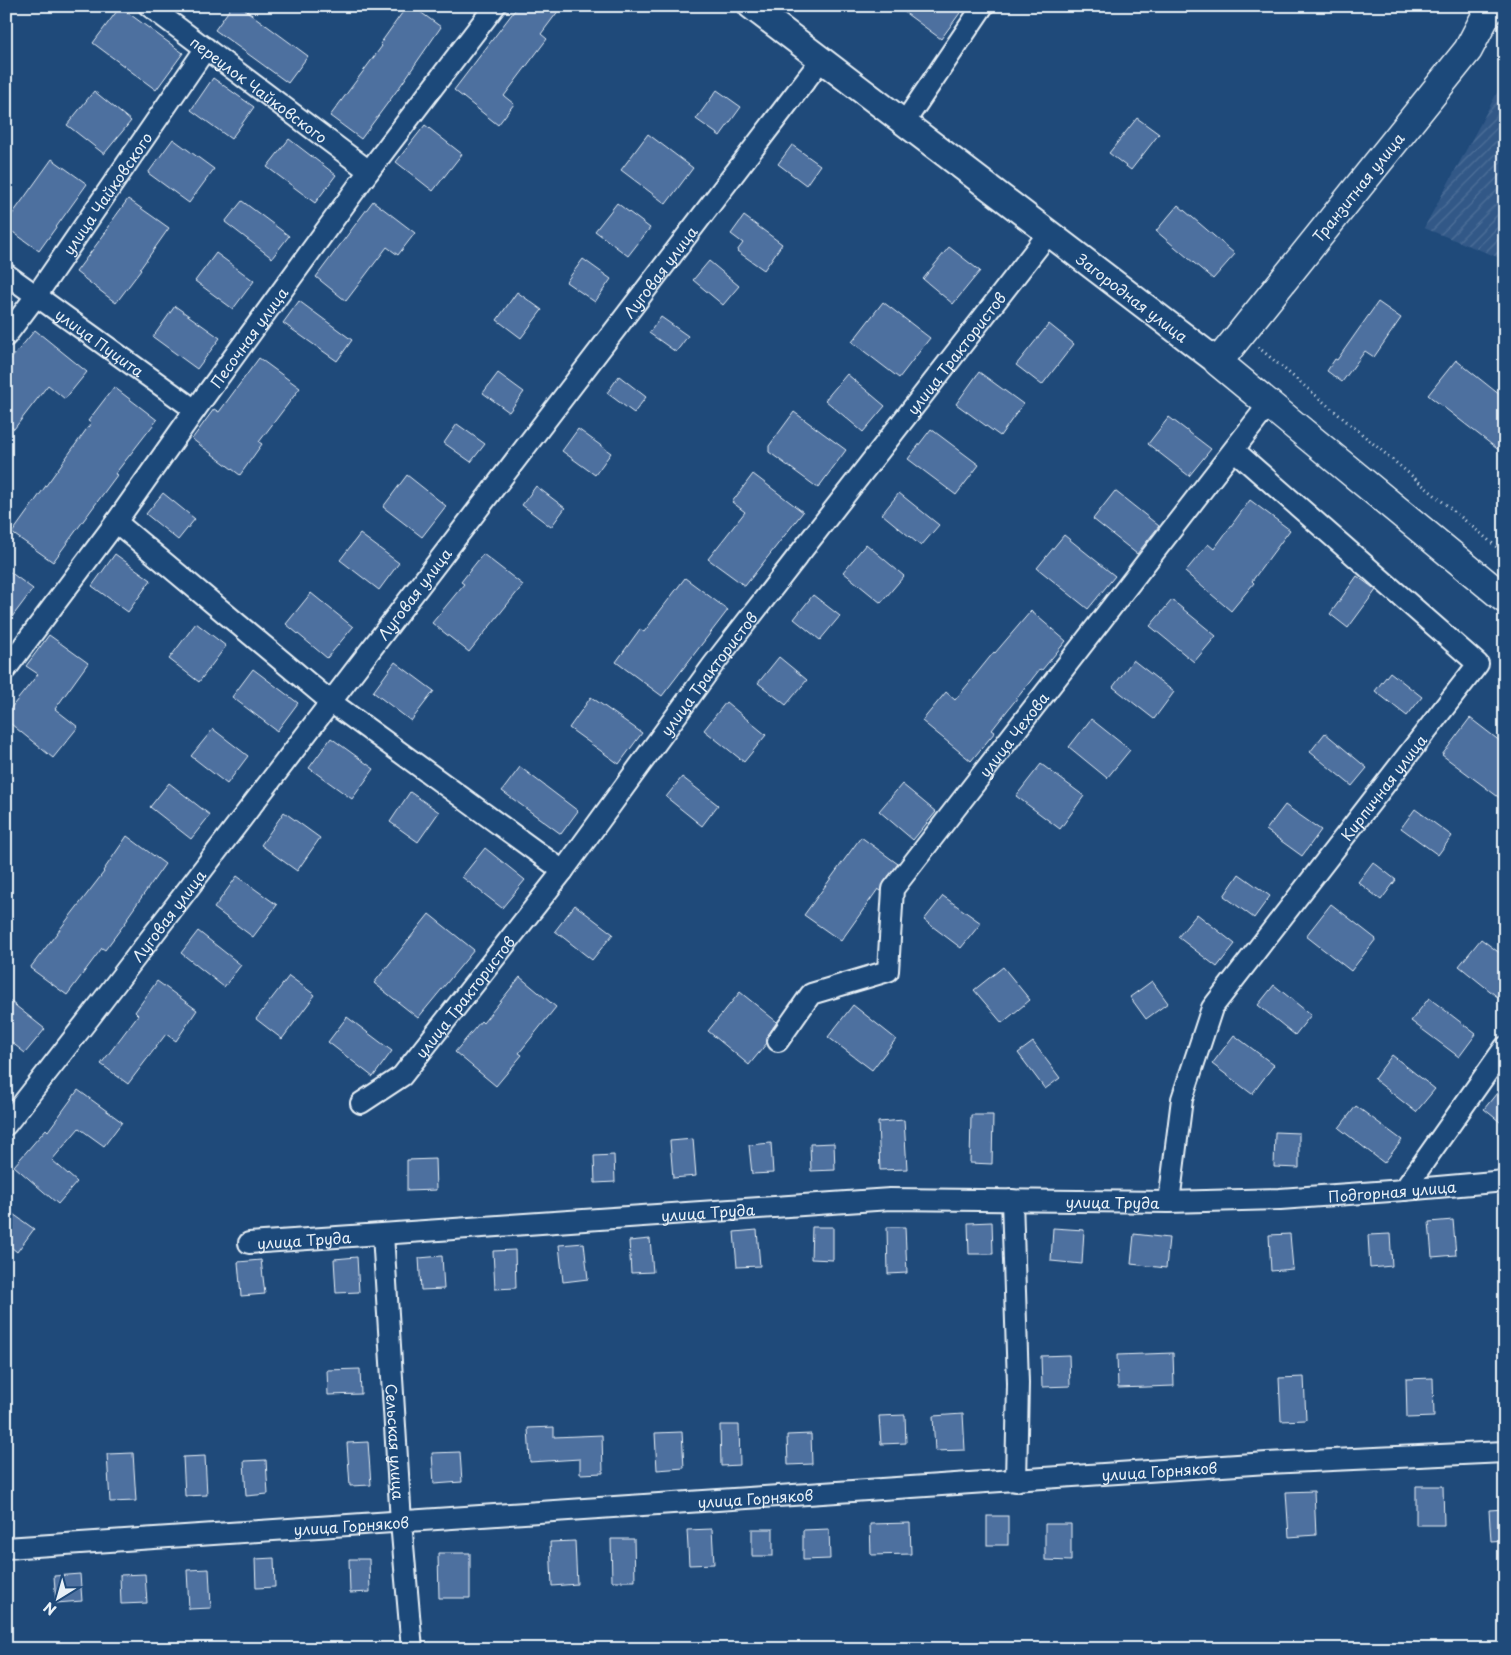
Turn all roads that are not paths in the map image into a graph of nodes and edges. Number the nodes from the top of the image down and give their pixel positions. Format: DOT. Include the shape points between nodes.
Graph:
graph roads {
  1 [pos="149,6"];
  2 [pos="494,6"];
  3 [pos="983,6"];
  4 [pos="1491,6"];
  5 [pos="766,11"];
  6 [pos="206,48"];
  7 [pos="821,60"];
  8 [pos="904,123"];
  9 [pos="369,171"];
  10 [pos="1048,234"];
  11 [pos="6,274"];
  12 [pos="36,296"];
  13 [pos="6,336"];
  14 [pos="1218,362"];
  15 [pos="1269,404"];
  16 [pos="195,410"];
  17 [pos="1234,451"];
  18 [pos="116,522"];
  19 [pos="1505,599"];
  20 [pos="6,669"];
  21 [pos="331,702"];
  22 [pos="562,871"];
  23 [pos="778,1041"];
  24 [pos="1505,1047"];
  25 [pos="362,1103"];
  26 [pos="6,1125"];
  27 [pos="1505,1181"];
  28 [pos="1404,1190"];
  29 [pos="1012,1200"];
  30 [pos="1169,1202"];
  31 [pos="383,1234"];
  32 [pos="249,1243"];
  33 [pos="1505,1452"];
  34 [pos="1016,1481"];
  35 [pos="401,1522"];
  36 [pos="6,1548"];
  37 [pos="412,1649"];
  1 -- 6 [label="street, переулок Чайковского"];
  2 -- 9 [label="street, Песочная улица"];
  3 -- 8 [label="street"];
  4 -- 14 [label="main road, Транзитная улица" via="1468,50"];
  5 -- 7 [label="street, Загородная улица"];
  6 -- 9 [label="street, переулок Чайковского"];
  6 -- 12 [label="street, улица Чайковского"];
  7 -- 8 [label="street, Загородная улица"];
  7 -- 21 [label="street, Луговая улица"];
  8 -- 10 [label="street, Загородная улица"];
  9 -- 16 [label="street, Песочная улица"];
  10 -- 14 [label="street, Загородная улица"];
  10 -- 22 [label="street, улица Трактористов" via="713,665"];
  11 -- 12 [label="street, улица Пуцита"];
  12 -- 13 [label="street, улица Чайковского"];
  12 -- 16 [label="street, улица Пуцита"];
  14 -- 15 [label="main road, Загородная улица"];
  15 -- 17 [label="street, улица Чехова"];
  15 -- 19 [label="main road, Загородная улица"];
  16 -- 18 [label="street, Песочная улица"];
  17 -- 23 [label="street, улица Чехова" via="893,889 888,971 811,994"];
  17 -- 30 [label="street, Кирпичная улица" via="1478,664 1212,1008 1182,1099"];
  18 -- 20 [label="street, Песочная улица"];
  18 -- 21 [label="street"];
  21 -- 22 [label="street"];
  21 -- 26 [label="street, Луговая улица"];
  22 -- 25 [label="street, улица Трактористов" via="402,1076"];
  24 -- 28 [label="street"];
  27 -- 28 [label="street, Подгорная улица"];
  28 -- 30 [label="street, Подгорная улица" via="1280,1199"];
  29 -- 30 [label="street, улица Труда"];
  29 -- 31 [label="street, улица Труда" via="890,1199"];
  29 -- 34 [label="street" via="1018,1383"];
  31 -- 32 [label="street, улица Труда"];
  31 -- 35 [label="street, Сельская улица"];
  33 -- 34 [label="street, улица Горняков" via="1267,1463"];
  34 -- 35 [label="street, улица Горняков"];
  35 -- 36 [label="street, улица Горняков"];
  35 -- 37 [label="street, Сельская улица"];
}
